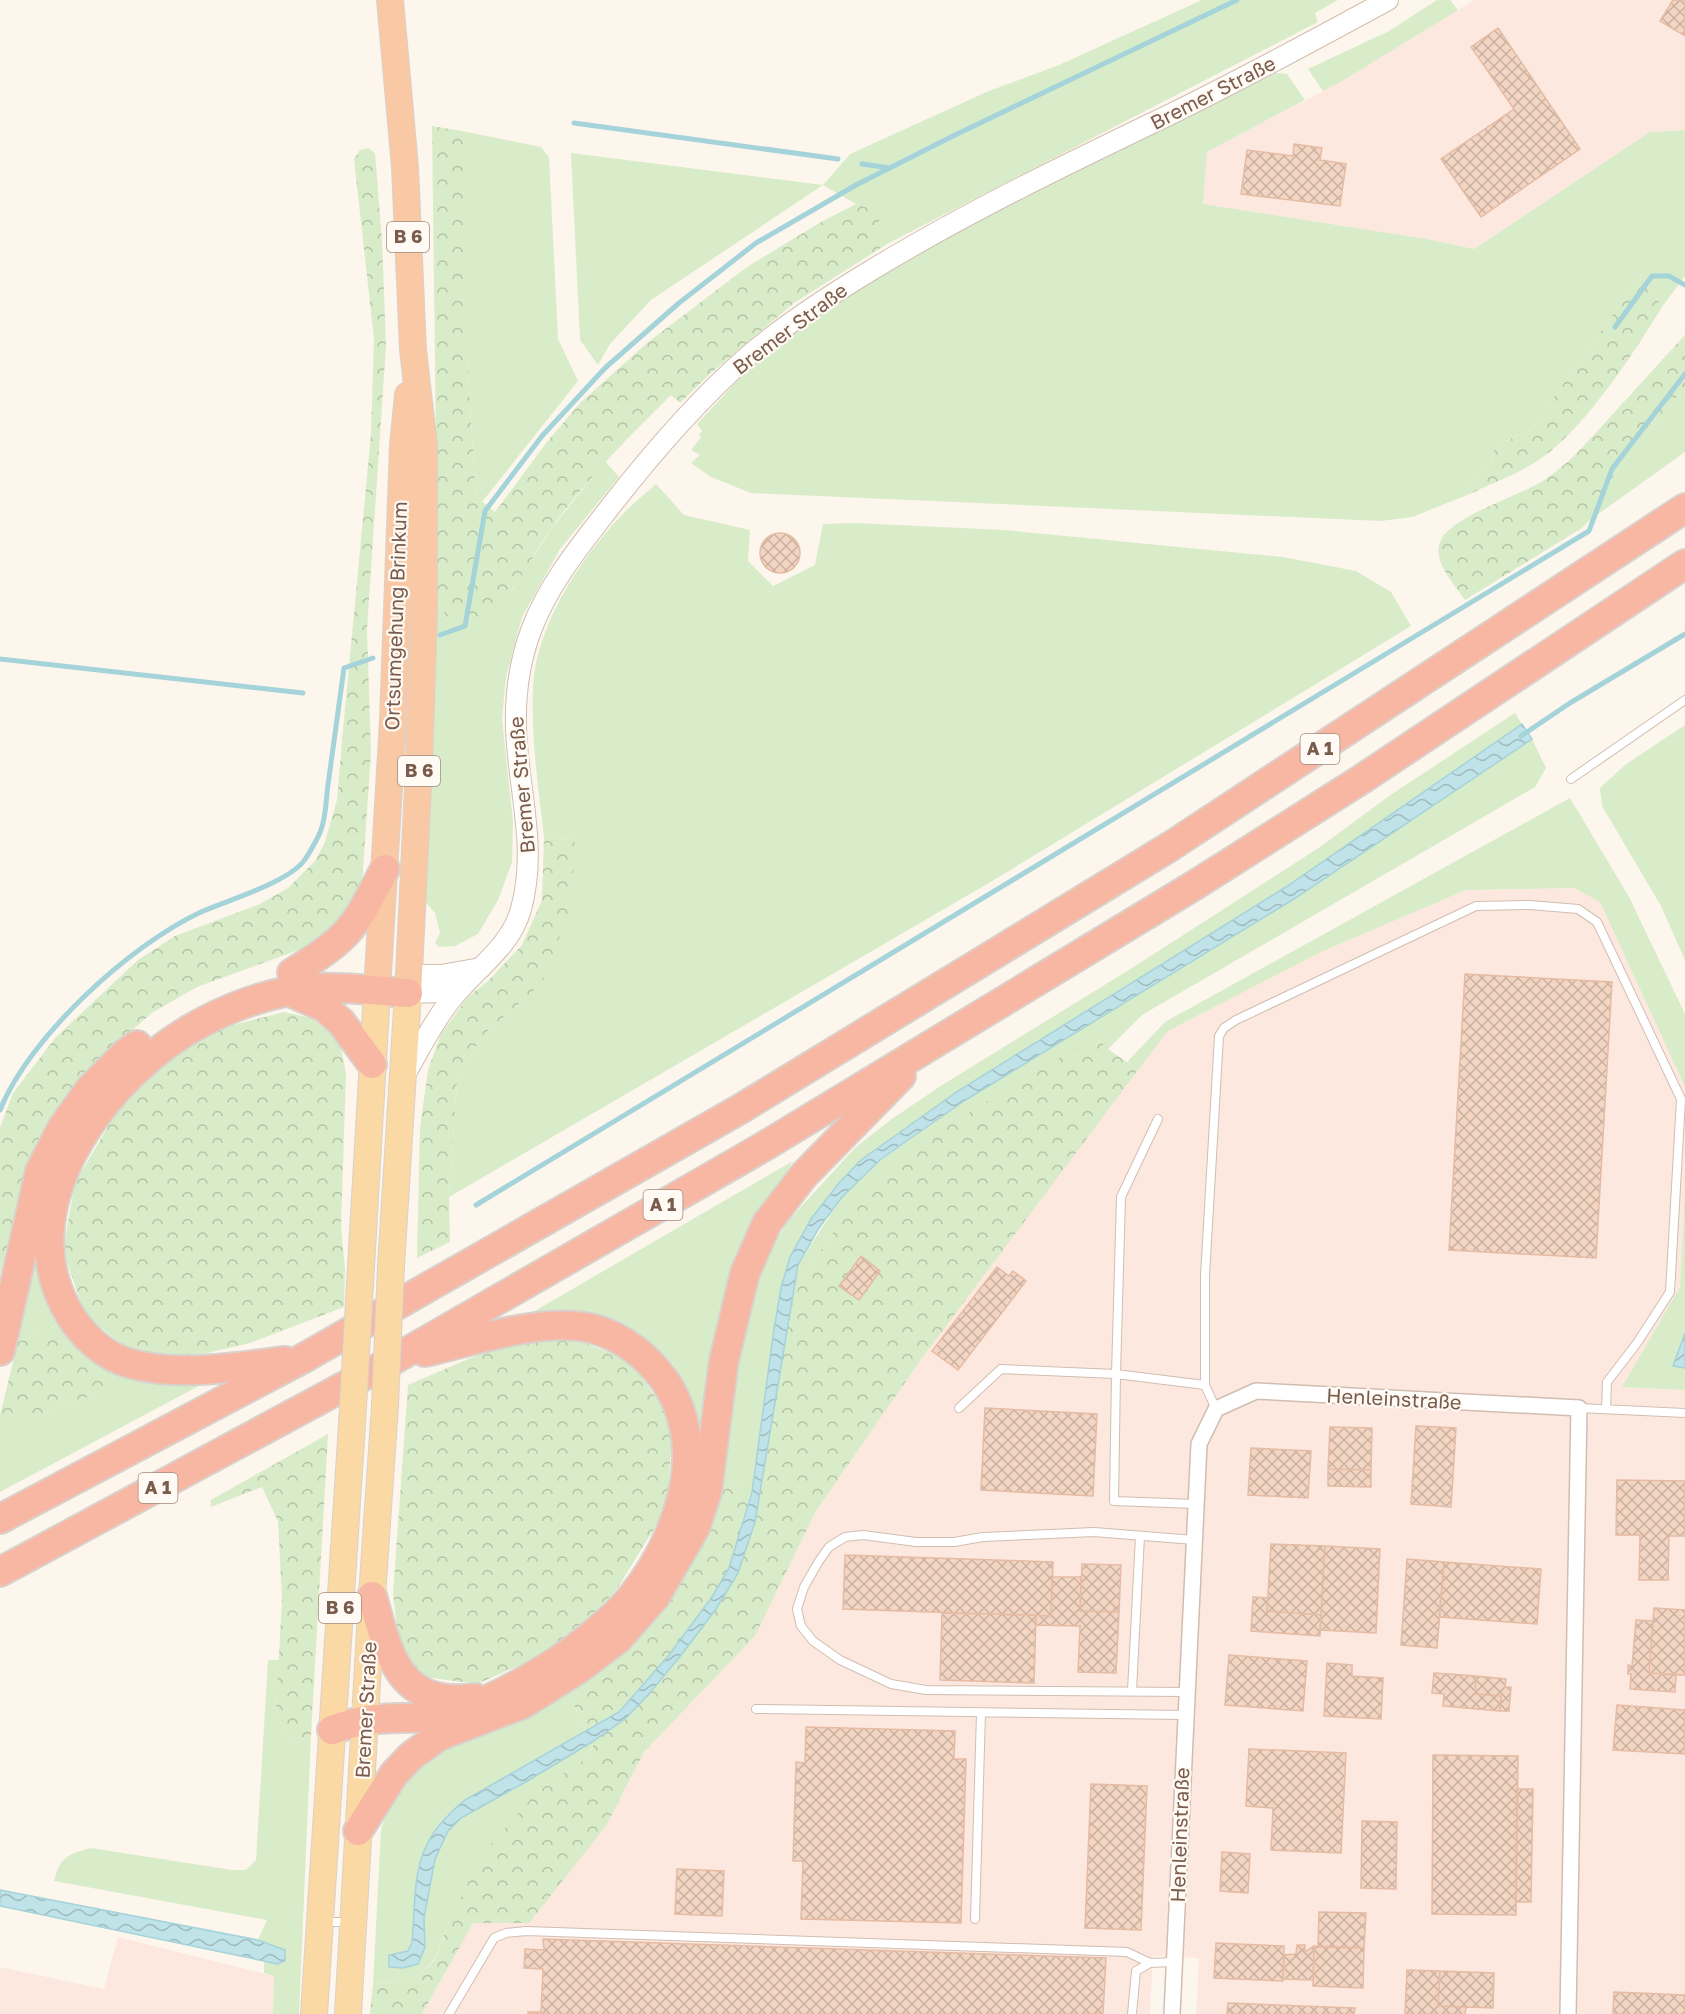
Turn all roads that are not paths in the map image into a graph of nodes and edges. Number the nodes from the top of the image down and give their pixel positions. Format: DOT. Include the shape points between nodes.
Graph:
graph roads {
  1 [pos="390,0"];
  2 [pos="1388,0"];
  3 [pos="413,350"];
  4 [pos="1685,508"];
  5 [pos="1685,564"];
  6 [pos="1685,700"];
  7 [pos="1571,779"];
  8 [pos="385,869"];
  9 [pos="481,968"];
  10 [pos="377,982"];
  11 [pos="290,983"];
  12 [pos="409,984"];
  13 [pos="466,984"];
  14 [pos="930,1047"];
  15 [pos="372,1064"];
  16 [pos="404,1078"];
  17 [pos="1158,1119"];
  18 [pos="0,1351"];
  19 [pos="302,1359"];
  20 [pos="393,1360"];
  21 [pos="1116,1374"];
  22 [pos="1205,1385"];
  23 [pos="959,1408"];
  24 [pos="1579,1408"];
  25 [pos="1216,1409"];
  26 [pos="1606,1410"];
  27 [pos="1685,1413"];
  28 [pos="1196,1504"];
  29 [pos="0,1519"];
  30 [pos="1140,1536"];
  31 [pos="1194,1540"];
  32 [pos="0,1572"];
  33 [pos="372,1596"];
  34 [pos="506,1689"];
  35 [pos="1132,1691"];
  36 [pos="1187,1692"];
  37 [pos="756,1709"];
  38 [pos="981,1713"];
  39 [pos="1185,1715"];
  40 [pos="364,1729"];
  41 [pos="332,1730"];
  42 [pos="439,1736"];
  43 [pos="358,1831"];
  44 [pos="975,1919"];
  45 [pos="320,1922"];
  46 [pos="353,1922"];
  47 [pos="1174,1962"];
  48 [pos="1150,1963"];
  49 [pos="314,2014"];
  50 [pos="348,2014"];
  51 [pos="449,2014"];
  52 [pos="1132,2014"];
  53 [pos="1172,2014"];
  54 [pos="1568,2014"];
  1 -- 3 [label="highway, Ortsumgehung Brinkum / B 6" via="405,167"];
  2 -- 9 [label="street, Bremer Straße" via="1239,80 1003,197 887,261 775,335 694,409 584,541 554,584 531,630 519,675 516,716 529,836 528,879 512,932"];
  3 -- 8 [label="highway, Ortsumgehung Brinkum / B 6" via="403,445"];
  3 -- 12 [label="highway, Ortsumgehung Brinkum / B 6" via="424,445 424,610"];
  4 -- 19 [label="highway, A 1" via="1171,846 742,1108"];
  5 -- 14 [label="highway, A 1" via="1362,780"];
  6 -- 7 [label="lane"];
  8 -- 10 [label="highway, Ortsumgehung Brinkum / B 6"];
  8 -- 11 [label="highway" via="344,936"];
  9 -- 12 [label="street"];
  9 -- 13 [label="street, Bremer Straße"];
  10 -- 11 [label="highway" via="315,988"];
  10 -- 12 [label="highway"];
  10 -- 15 [label="main road, B 6"];
  11 -- 15 [label="highway" via="341,1022"];
  11 -- 18 [label="highway" via="267,978 200,1003 126,1053 90,1089 62,1128 40,1171"];
  11 -- 19 [label="highway" via="175,1038 135,1071 100,1110 76,1145 58,1184 50,1220 49,1259 57,1291 73,1322 99,1348 130,1364 186,1370"];
  12 -- 13 [label="street" via="441,992"];
  12 -- 16 [label="main road, B 6"];
  13 -- 16 [label="street, Bremer Straße" via="429,1032"];
  14 -- 20 [label="highway, A 1"];
  14 -- 42 [label="highway" via="804,1175 767,1222 745,1273 724,1360 707,1492 695,1528 656,1597 618,1639 577,1670 523,1704"];
  15 -- 41 [label="main road, Bremer Straße / B 6, bridge"];
  16 -- 33 [label="main road, Bremer Straße / B 6, bridge"];
  17 -- 21 [label="lane" via="1121,1197"];
  19 -- 29 [label="highway, A 1"];
  20 -- 32 [label="highway, A 1"];
  20 -- 34 [label="highway" via="533,1327 577,1326 605,1333 638,1352 660,1374 679,1409 688,1448 686,1481 672,1528 658,1556 630,1598 588,1638 546,1668"];
  21 -- 22 [label="lane"];
  21 -- 23 [label="lane" via="1001,1369"];
  21 -- 28 [label="lane" via="1114,1501"];
  22 -- 25 [label="lane"];
  22 -- 26 [label="lane" via="1205,1276 1219,1036 1224,1028 1476,906 1530,905 1578,909 1597,922 1681,1099 1670,1292 1607,1382"];
  24 -- 25 [label="street, Henleinstraße" via="1256,1391"];
  24 -- 26 [label="lane"];
  24 -- 54 [label="street"];
  25 -- 28 [label="street, Henleinstraße" via="1199,1444"];
  26 -- 27 [label="lane"];
  28 -- 31 [label="street, Henleinstraße"];
  30 -- 31 [label="lane"];
  30 -- 35 [label="lane"];
  30 -- 35 [label="lane" via="1094,1532 954,1542 863,1535 845,1538 830,1547 819,1561 797,1609 801,1626 813,1641 840,1660 891,1684 926,1690"];
  31 -- 36 [label="street, Henleinstraße"];
  33 -- 34 [label="highway" via="392,1661 420,1691 456,1699"];
  33 -- 40 [label="main road, Bremer Straße / B 6"];
  34 -- 40 [label="highway" via="449,1714"];
  35 -- 36 [label="lane"];
  36 -- 39 [label="street, Henleinstraße"];
  37 -- 38 [label="lane"];
  38 -- 39 [label="lane"];
  38 -- 44 [label="lane"];
  39 -- 47 [label="street, Henleinstraße"];
  40 -- 41 [label="highway"];
  40 -- 42 [label="highway"];
  40 -- 43 [label="main road, Bremer Straße / B 6"];
  41 -- 45 [label="main road, Bremer Straße / B 6"];
  42 -- 43 [label="highway" via="394,1774"];
  43 -- 46 [label="main road, Bremer Straße / B 6"];
  45 -- 46 [label="lane"];
  45 -- 49 [label="main road, Bremer Straße / B 6"];
  46 -- 50 [label="main road, Bremer Straße / B 6"];
  47 -- 48 [label="lane"];
  47 -- 53 [label="street, Henleinstraße"];
  48 -- 51 [label="lane" via="1116,1951 526,1931 494,1938"];
  48 -- 52 [label="lane" via="1136,1971"];
}
